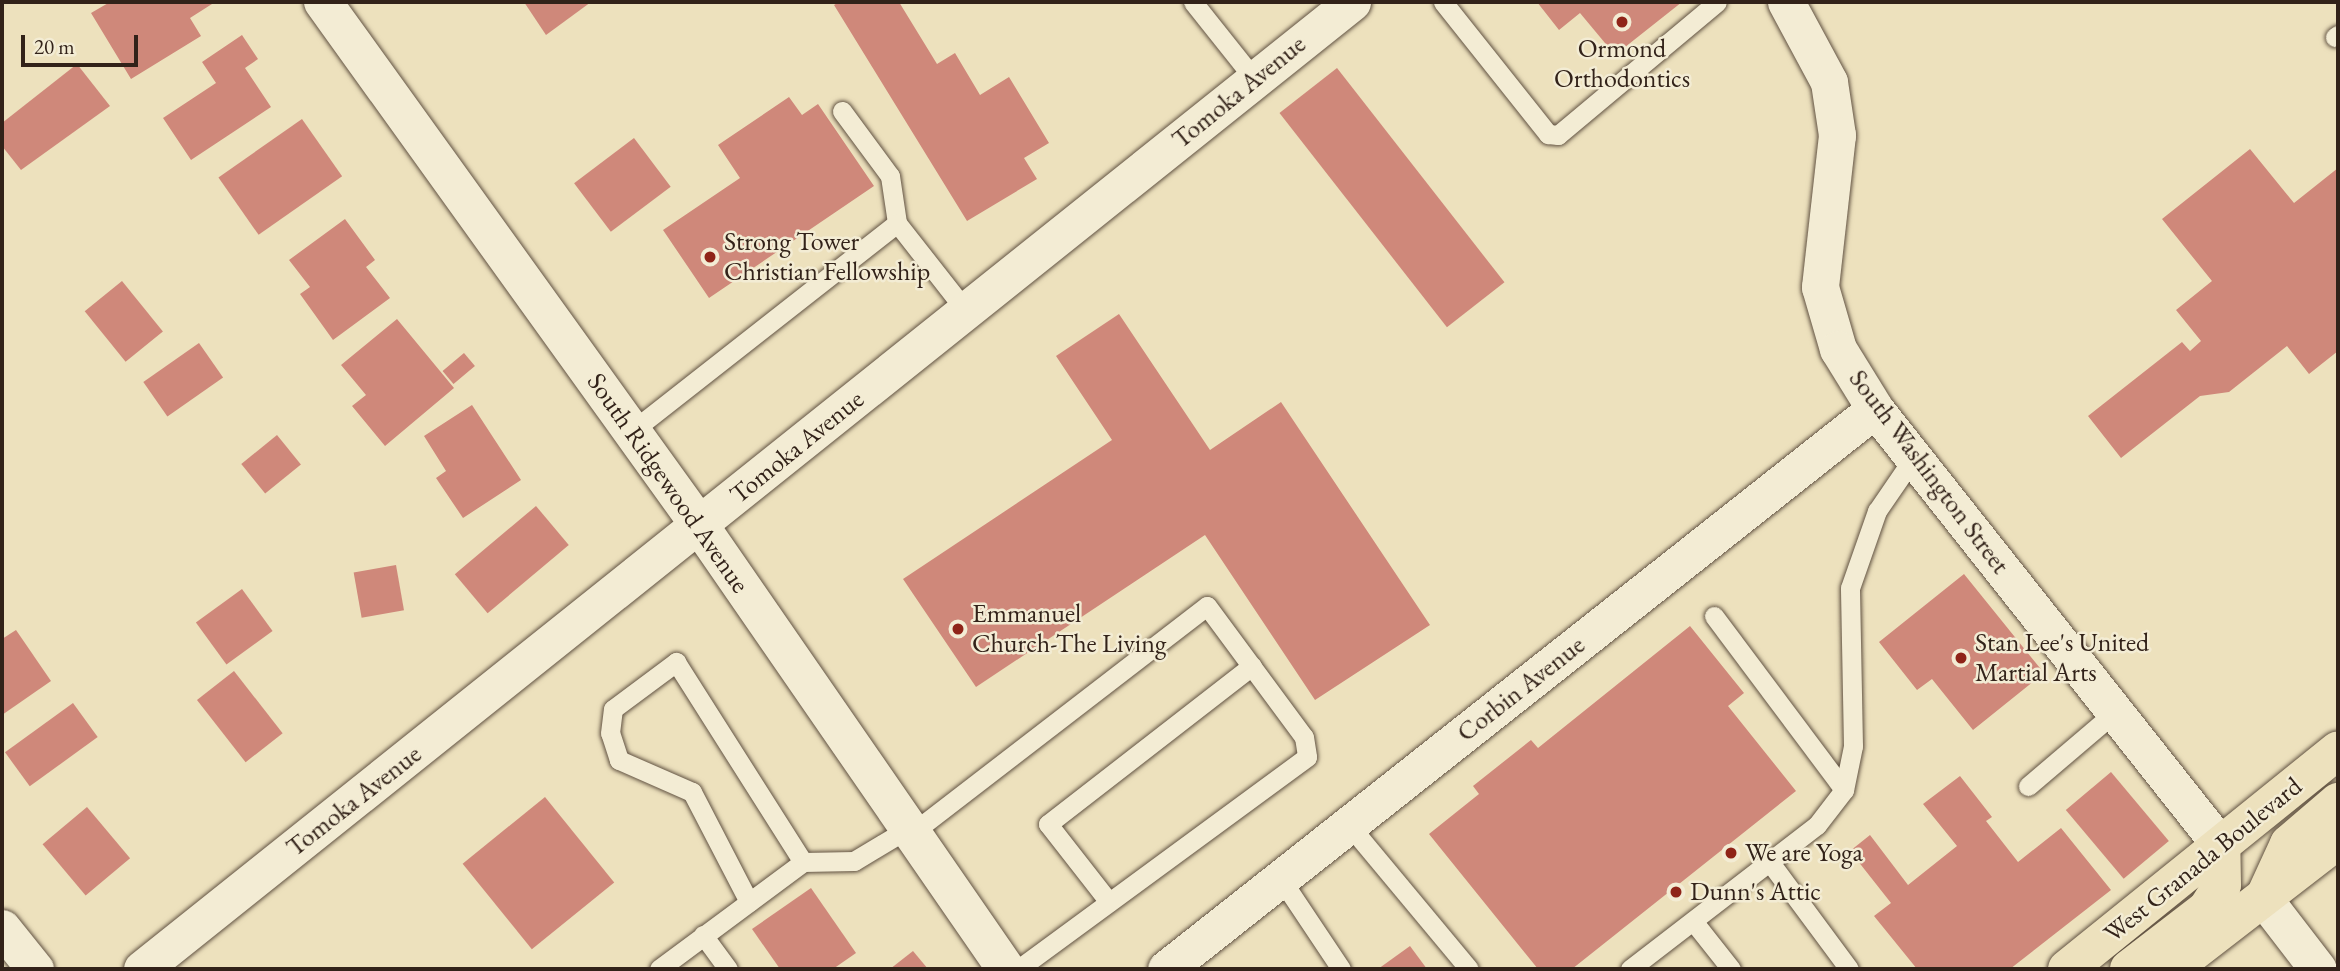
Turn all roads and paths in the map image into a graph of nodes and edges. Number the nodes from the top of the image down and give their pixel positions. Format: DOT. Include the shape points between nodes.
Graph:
graph roads {
  1 [pos="323,2"];
  2 [pos="1193,2"];
  3 [pos="1352,2"];
  4 [pos="1443,2"];
  5 [pos="1717,2"];
  6 [pos="1786,2"];
  7 [pos="1255,80"];
  8 [pos="842,111"];
  9 [pos="897,223"];
  10 [pos="967,311"];
  11 [pos="1875,409"];
  12 [pos="632,431"];
  13 [pos="1914,457"];
  14 [pos="700,526"];
  15 [pos="1714,616"];
  16 [pos="1252,666"];
  17 [pos="2115,712"];
  18 [pos="2338,750"];
  19 [pos="2028,786"];
  20 [pos="1844,790"];
  21 [pos="2338,802"];
  22 [pos="1349,825"];
  23 [pos="911,830"];
  24 [pos="2338,840"];
  25 [pos="2221,846"];
  26 [pos="803,862"];
  27 [pos="1769,862"];
  28 [pos="1280,878"];
  29 [pos="2264,899"];
  30 [pos="749,902"];
  31 [pos="1109,902"];
  32 [pos="1693,921"];
  33 [pos="2,928"];
  34 [pos="703,935"];
  35 [pos="35,969"];
  36 [pos="142,969"];
  37 [pos="659,969"];
  38 [pos="728,969"];
  39 [pos="1006,969"];
  40 [pos="1018,969"];
  41 [pos="1166,969"];
  42 [pos="1341,969"];
  43 [pos="1469,969"];
  44 [pos="1630,969"];
  45 [pos="1731,969"];
  46 [pos="1849,969"];
  47 [pos="2067,969"];
  48 [pos="2129,969"];
  49 [pos="2171,969"];
  50 [pos="2318,969"];
  1 -- 12 [label="street, South Ridgewood Avenue"];
  2 -- 7 [label="lane"];
  3 -- 7 [label="street, Tomoka Avenue"];
  4 -- 5 [label="lane" via="1548,134 1558,135"];
  6 -- 11 [label="street, South Washington Street" via="1829,82 1837,135 1820,287 1838,349"];
  7 -- 10 [label="street, Tomoka Avenue"];
  8 -- 9 [label="lane" via="890,176"];
  9 -- 10 [label="lane"];
  9 -- 12 [label="lane"];
  10 -- 14 [label="street, Tomoka Avenue"];
  11 -- 13 [label="street, South Washington Street"];
  11 -- 22 [label="street, Corbin Avenue"];
  12 -- 14 [label="street, South Ridgewood Avenue"];
  13 -- 17 [label="street, South Washington Street"];
  13 -- 20 [label="lane" via="1877,511 1850,588 1853,746"];
  14 -- 23 [label="street, South Ridgewood Avenue"];
  14 -- 36 [label="street, Tomoka Avenue"];
  15 -- 20 [label="lane"];
  16 -- 23 [label="lane" via="1207,606"];
  16 -- 31 [label="lane" via="1304,737 1307,757"];
  16 -- 31 [label="lane" via="1048,824"];
  17 -- 19 [label="lane"];
  17 -- 25 [label="street, South Washington Street"];
  18 -- 25 [label="main road, West Granada Boulevard"];
  20 -- 27 [label="lane" via="1817,825"];
  21 -- 29 [label="main road" via="2289,844"];
  22 -- 28 [label="street, Corbin Avenue"];
  22 -- 43 [label="lane"];
  23 -- 26 [label="lane" via="854,861"];
  23 -- 39 [label="street, South Ridgewood Avenue"];
  24 -- 29 [label="main road"];
  25 -- 47 [label="main road, West Granada Boulevard"];
  25 -- 48 [label="main road" via="2222,885 2207,909"];
  26 -- 30 [label="lane"];
  26 -- 30 [label="lane" via="676,662 613,709 610,733 619,760 692,792"];
  27 -- 32 [label="lane"];
  27 -- 46 [label="lane"];
  28 -- 41 [label="street, Corbin Avenue"];
  28 -- 42 [label="lane"];
  29 -- 49 [label="main road"];
  29 -- 50 [label="street"];
  30 -- 34 [label="lane"];
  31 -- 40 [label="lane"];
  32 -- 44 [label="lane"];
  32 -- 45 [label="lane"];
  33 -- 35 [label="street"];
  34 -- 37 [label="lane"];
  34 -- 38 [label="lane"];
}
